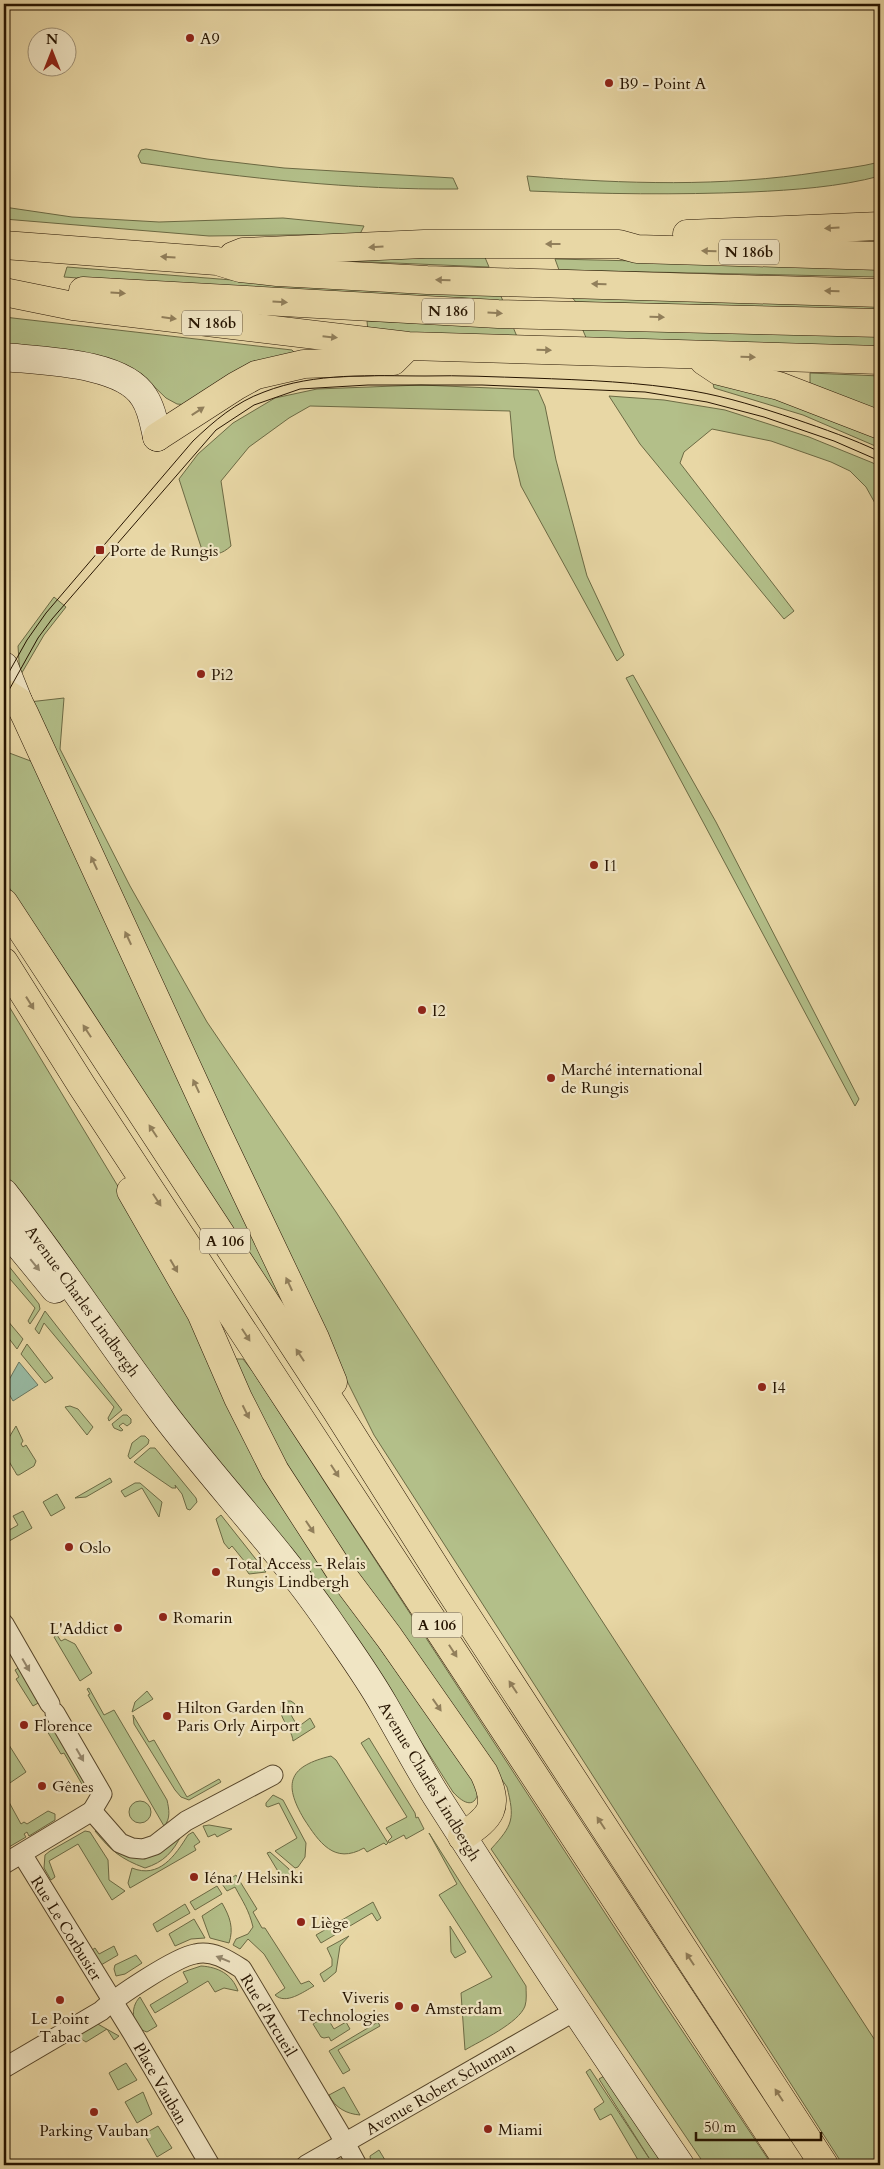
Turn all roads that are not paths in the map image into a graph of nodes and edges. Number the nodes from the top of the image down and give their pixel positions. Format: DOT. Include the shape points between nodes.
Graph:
graph roads {
  1 [pos="880,226"];
  2 [pos="619,244"];
  3 [pos="4,245"];
  4 [pos="880,256"];
  5 [pos="217,261"];
  6 [pos="10,293"];
  7 [pos="880,293"];
  8 [pos="880,323"];
  9 [pos="408,346"];
  10 [pos="699,355"];
  11 [pos="4,357"];
  12 [pos="880,360"];
  13 [pos="842,410"];
  14 [pos="880,425"];
  15 [pos="880,432"];
  16 [pos="157,437"];
  17 [pos="4,666"];
  18 [pos="10,696"];
  19 [pos="4,904"];
  20 [pos="4,962"];
  21 [pos="82,1086"];
  22 [pos="4,1193"];
  23 [pos="4,1227"];
  24 [pos="161,1410"];
  25 [pos="336,1410"];
  26 [pos="4,1624"];
  27 [pos="272,1775"];
  28 [pos="92,1811"];
  29 [pos="462,1837"];
  30 [pos="22,1854"];
  31 [pos="4,1864"];
  32 [pos="112,2001"];
  33 [pos="575,2011"];
  34 [pos="4,2066"];
  35 [pos="345,2142"];
  36 [pos="210,2165"];
  37 [pos="306,2165"];
  38 [pos="357,2165"];
  39 [pos="680,2165"];
  40 [pos="790,2165"];
  41 [pos="824,2165"];
  1 -- 2 [label="highway, one-way" via="633,235"];
  4 -- 2 [label="highway, N 186b, one-way" via="637,249"];
  2 -- 5 [label="highway, N 186b, one-way" via="424,244 243,252"];
  5 -- 3 [label="highway, N 186, one-way"];
  7 -- 5 [label="highway, N 186, one-way" via="408,279 277,272 240,268"];
  6 -- 8 [label="highway, N 186, one-way" via="72,290 498,314"];
  6 -- 9 [label="highway, N 186b, one-way" via="72,306"];
  9 -- 10 [label="highway, N 186b, one-way"];
  16 -- 9 [label="highway, one-way" via="256,375 304,364 393,362"];
  10 -- 12 [label="highway, N 186b, one-way"];
  10 -- 13 [label="highway" via="719,371 779,386"];
  11 -- 16 [label="main road" via="119,375 144,397"];
  13 -- 14 [label="highway"];
  13 -- 15 [label="street"];
  17 -- 18 [label="main road"];
  25 -- 18 [label="highway, one-way" via="335,1387 315,1338"];
  25 -- 19 [label="highway, A 106, one-way"];
  20 -- 21 [label="highway, A 106, one-way"];
  21 -- 29 [label="highway, one-way" via="79,1100 201,1313 274,1471 341,1573 484,1773 492,1795 490,1814"];
  21 -- 40 [label="highway, A 106, one-way"];
  22 -- 24 [label="main road, Avenue Charles Lindbergh"];
  23 -- 24 [label="main road, Avenue Charles Lindbergh, one-way"];
  24 -- 29 [label="main road, Avenue Charles Lindbergh" via="300,1580 370,1684 412,1759"];
  41 -- 25 [label="highway, A 106, one-way"];
  26 -- 28 [label="street, one-way" via="102,1794"];
  27 -- 28 [label="street" via="186,1821 155,1845 143,1849 120,1842"];
  28 -- 30 [label="street"];
  29 -- 33 [label="main road, Avenue Charles Lindbergh"];
  30 -- 31 [label="street"];
  30 -- 32 [label="street, Rue Le Corbusier"];
  32 -- 34 [label="street, Rue d'Arcueil" via="101,2012"];
  35 -- 32 [label="street, Rue d'Arcueil, one-way" via="242,1969 226,1958 197,1953 183,1958"];
  32 -- 36 [label="street, Place Vauban"];
  33 -- 35 [label="street, Avenue Robert Schuman"];
  33 -- 39 [label="main road, Avenue Charles Lindbergh"];
  35 -- 37 [label="street, Avenue Robert Schuman"];
  35 -- 38 [label="street, Rue d'Arcueil"];
}
